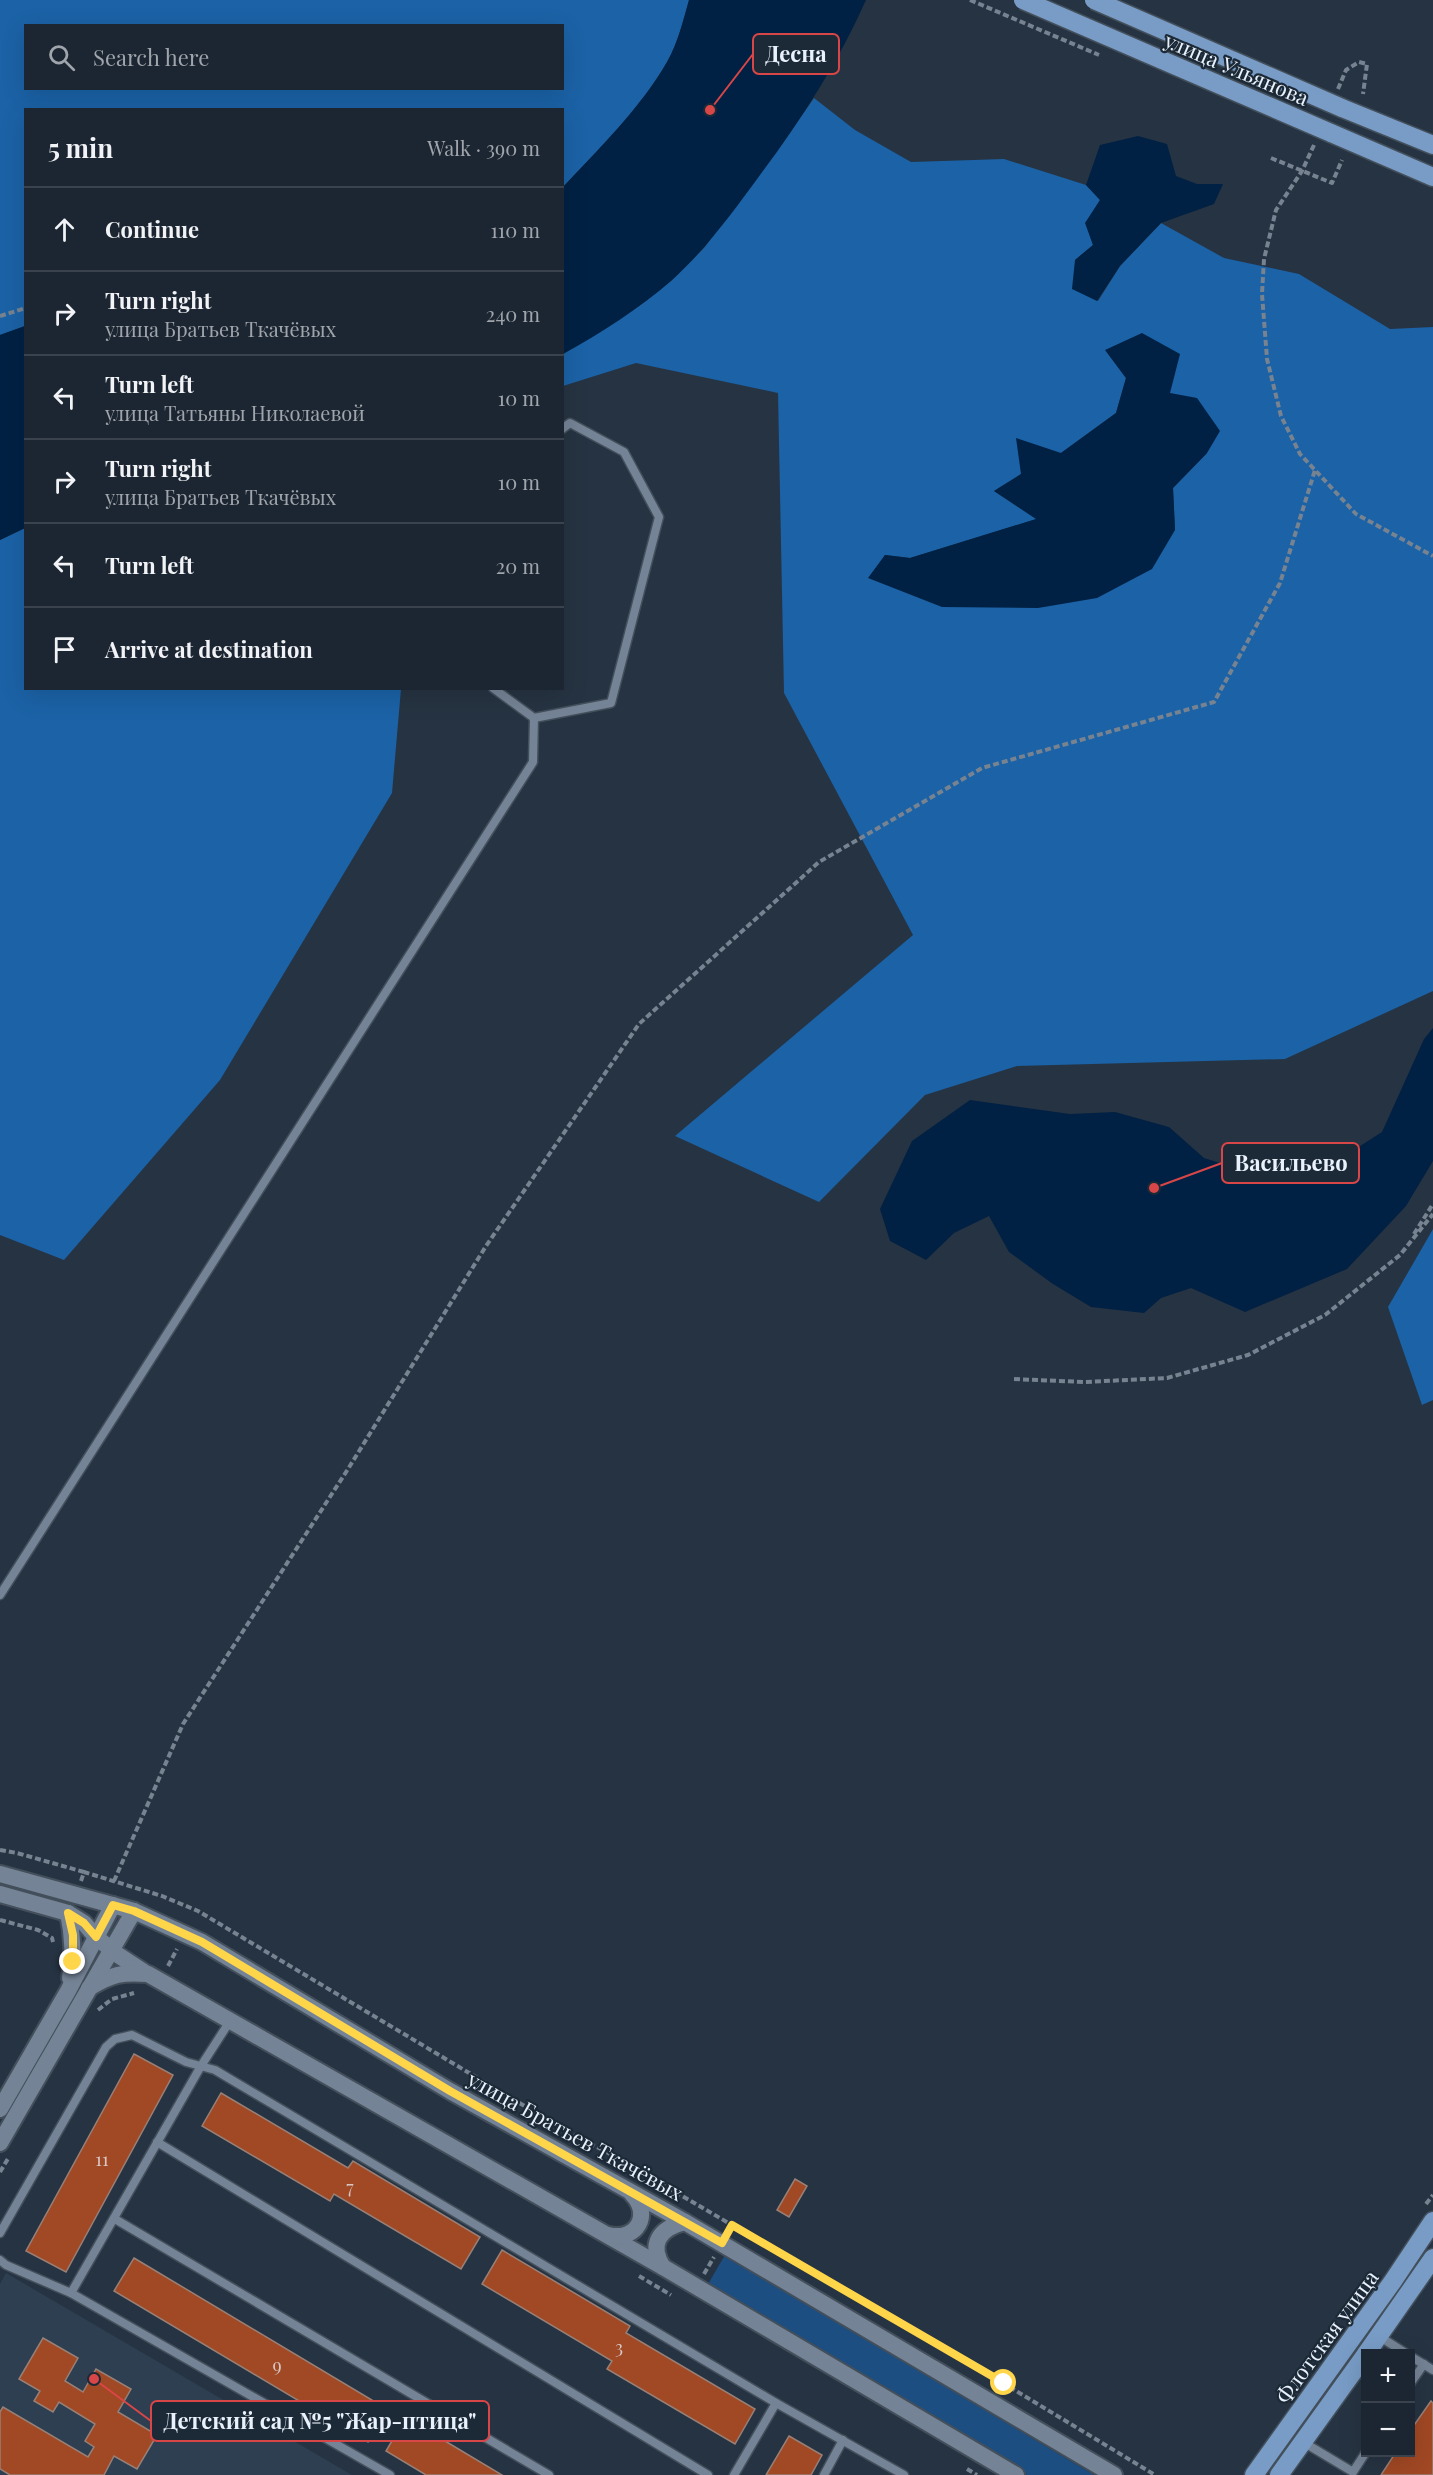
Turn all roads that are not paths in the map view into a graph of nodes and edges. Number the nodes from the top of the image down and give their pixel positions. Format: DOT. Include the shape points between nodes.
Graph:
graph roads {
  1 [pos="1023,0"];
  2 [pos="1094,0"];
  3 [pos="1433,146"];
  4 [pos="1433,177"];
  5 [pos="564,428"];
  6 [pos="496,690"];
  7 [pos="534,718"];
  8 [pos="0,1595"];
  9 [pos="0,1874"];
  10 [pos="0,1894"];
  11 [pos="113,1905"];
  12 [pos="134,1911"];
  13 [pos="68,1913"];
  14 [pos="96,1937"];
  15 [pos="111,1950"];
  16 [pos="153,1977"];
  17 [pos="89,1988"];
  18 [pos="68,1991"];
  19 [pos="230,2021"];
  20 [pos="201,2066"];
  21 [pos="0,2109"];
  22 [pos="157,2142"];
  23 [pos="0,2143"];
  24 [pos="629,2191"];
  25 [pos="115,2219"];
  26 [pos="1433,2221"];
  27 [pos="685,2222"];
  28 [pos="0,2233"];
  29 [pos="605,2234"];
  30 [pos="1433,2258"];
  31 [pos="0,2260"];
  32 [pos="663,2267"];
  33 [pos="71,2293"];
  34 [pos="1361,2325"];
  35 [pos="1378,2336"];
  36 [pos="1369,2349"];
  37 [pos="1399,2349"];
  38 [pos="1415,2359"];
  39 [pos="1361,2361"];
  40 [pos="1424,2364"];
  41 [pos="1433,2370"];
  42 [pos="1415,2377"];
  43 [pos="776,2403"];
  44 [pos="843,2440"];
  45 [pos="1303,2441"];
  46 [pos="1363,2457"];
  47 [pos="1255,2474"];
  48 [pos="390,2475"];
  49 [pos="549,2475"];
  50 [pos="708,2475"];
  51 [pos="734,2475"];
  52 [pos="824,2475"];
  53 [pos="904,2475"];
  54 [pos="1016,2475"];
  55 [pos="1114,2475"];
  56 [pos="1279,2475"];
  1 -- 4 [label="main road, улица Ульянова, bridge" via="1323,137"];
  2 -- 3 [label="main road, улица Ульянова, bridge"];
  5 -- 7 [label="lane" via="570,423 624,452 659,517 611,703"];
  6 -- 7 [label="lane"];
  7 -- 8 [label="lane" via="533,762"];
  9 -- 11 [label="street, улица Братьев Ткачёвых"];
  10 -- 13 [label="street"];
  11 -- 12 [label="street, улица Братьев Ткачёвых"];
  11 -- 14 [label="street"];
  12 -- 15 [label="street"];
  12 -- 24 [label="street, улица Братьев Ткачёвых" via="202,1942 450,2091"];
  13 -- 14 [label="street"];
  13 -- 18 [label="street" via="73,1935"];
  14 -- 15 [label="street"];
  14 -- 18 [label="street"];
  15 -- 16 [label="street"];
  15 -- 17 [label="street"];
  16 -- 17 [label="street" via="123,1972"];
  16 -- 19 [label="street"];
  17 -- 23 [label="street"];
  18 -- 21 [label="street"];
  19 -- 20 [label="lane"];
  19 -- 29 [label="street"];
  20 -- 22 [label="lane"];
  20 -- 28 [label="lane" via="132,2035 115,2039 106,2047"];
  20 -- 43 [label="lane" via="215,2070"];
  22 -- 25 [label="lane"];
  22 -- 50 [label="lane"];
  24 -- 27 [label="street, улица Братьев Ткачёвых"];
  24 -- 29 [label="street" via="639,2200 640,2222 632,2234 620,2238"];
  25 -- 33 [label="lane"];
  25 -- 49 [label="lane"];
  26 -- 34 [label="main road, Флотская улица"];
  27 -- 32 [label="street" via="662,2232 656,2256"];
  27 -- 55 [label="street, улица Братьев Ткачёвых"];
  29 -- 32 [label="street"];
  30 -- 35 [label="main road, Флотская улица"];
  31 -- 33 [label="lane"];
  32 -- 54 [label="street"];
  33 -- 48 [label="lane"];
  34 -- 35 [label="lane"];
  34 -- 47 [label="main road, Флотская улица"];
  35 -- 36 [label="main road, Флотская улица"];
  35 -- 37 [label="lane"];
  38 -- 40 [label="lane"];
  39 -- 45 [label="main road, Флотская улица"];
  40 -- 41 [label="lane"];
  40 -- 42 [label="lane"];
  43 -- 44 [label="lane"];
  43 -- 51 [label="lane"];
  44 -- 52 [label="lane"];
  44 -- 53 [label="lane"];
  45 -- 46 [label="lane" via="1353,2472"];
  45 -- 56 [label="main road, Флотская улица"];
}
